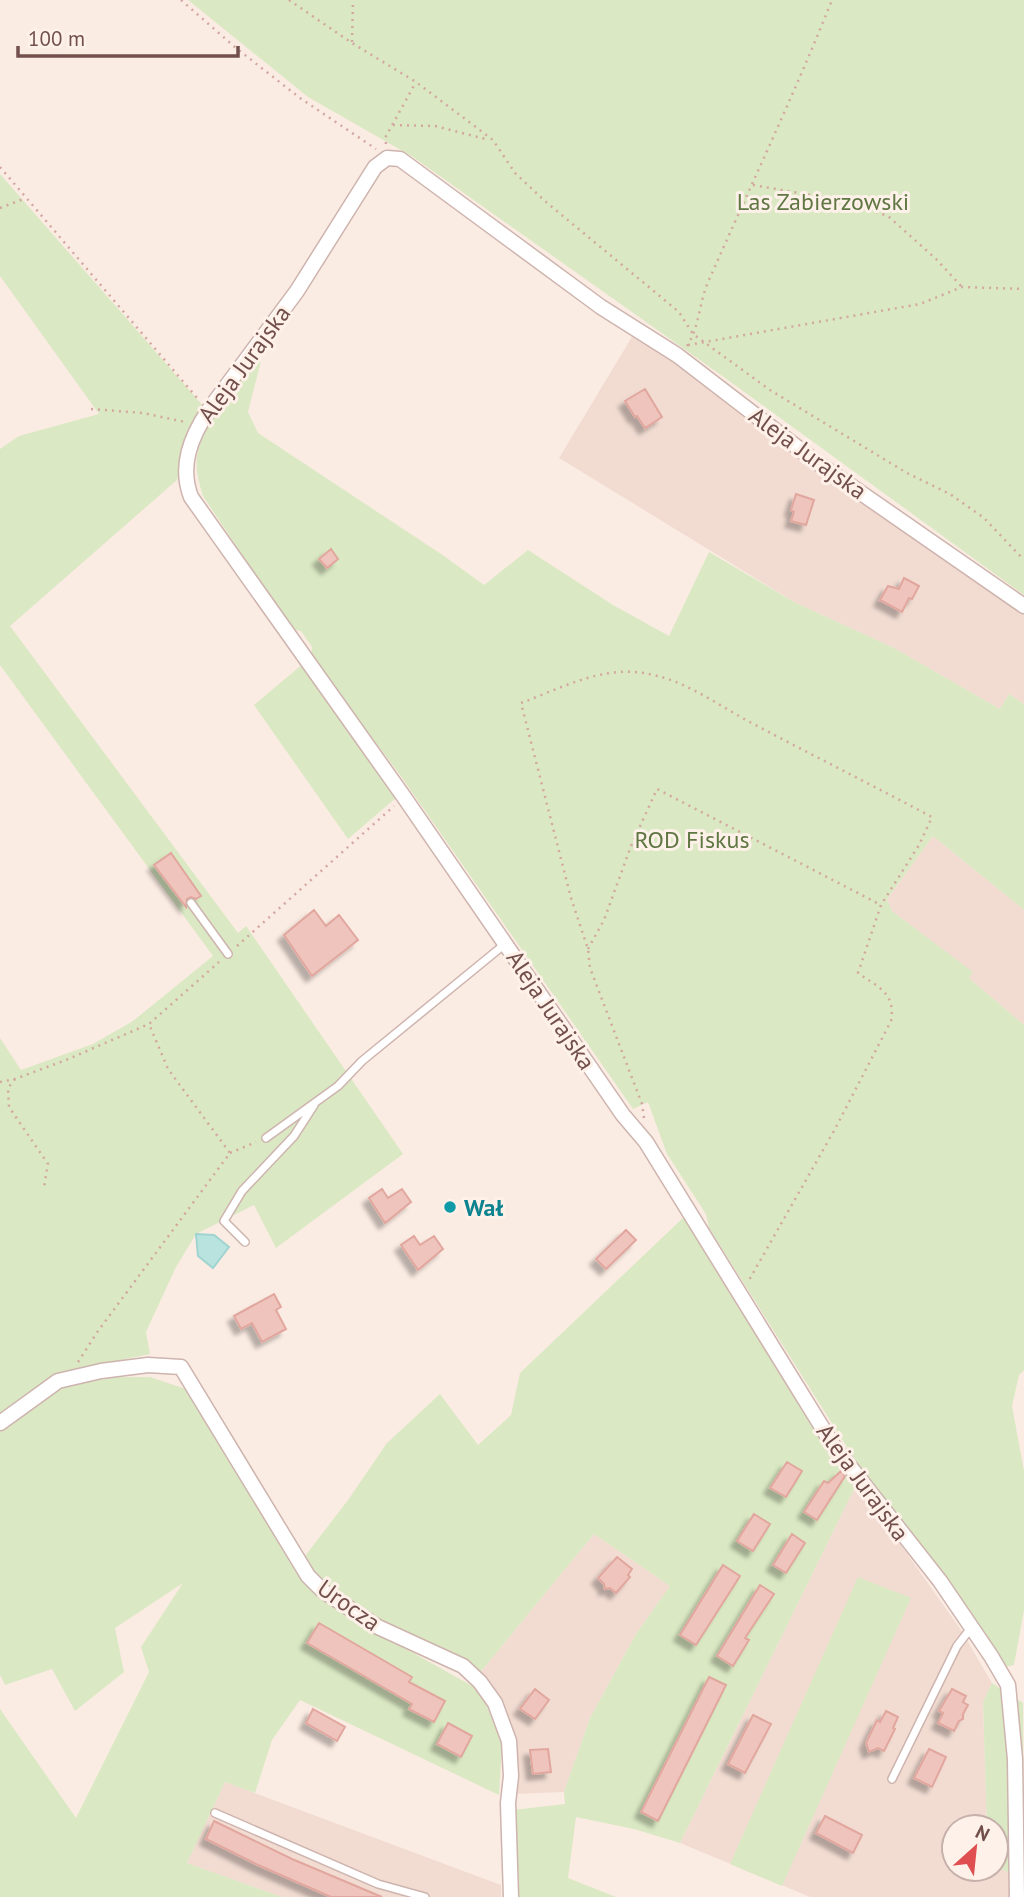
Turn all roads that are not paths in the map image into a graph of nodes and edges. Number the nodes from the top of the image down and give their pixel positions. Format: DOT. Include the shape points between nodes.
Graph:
graph roads {
  1 [pos="1024,606"];
  2 [pos="191,903"];
  3 [pos="505,943"];
  4 [pos="228,954"];
  5 [pos="316,1102"];
  6 [pos="266,1138"];
  7 [pos="245,1242"];
  8 [pos="0,1423"];
  9 [pos="972,1627"];
  10 [pos="892,1779"];
  11 [pos="215,1813"];
  12 [pos="425,1897"];
  13 [pos="511,1897"];
  14 [pos="1017,1897"];
  1 -- 3 [label="street, Aleja Jurajska" via="815,461 677,355 601,307 407,162 387,158 376,167 297,291 195,431 186,461 186,483 191,497"];
  2 -- 4 [label="lane"];
  3 -- 5 [label="lane"];
  3 -- 9 [label="street, Aleja Jurajska" via="646,1142 832,1445"];
  5 -- 6 [label="lane"];
  5 -- 7 [label="lane" via="295,1136 242,1191 224,1221"];
  8 -- 13 [label="street, Urocza" via="58,1381 148,1365 181,1367 308,1576 379,1627 463,1666 495,1703 509,1741"];
  9 -- 10 [label="lane" via="957,1646"];
  9 -- 14 [label="street, Aleja Jurajska" via="1008,1685 1015,1759"];
  11 -- 12 [label="lane" via="378,1884"];
}
